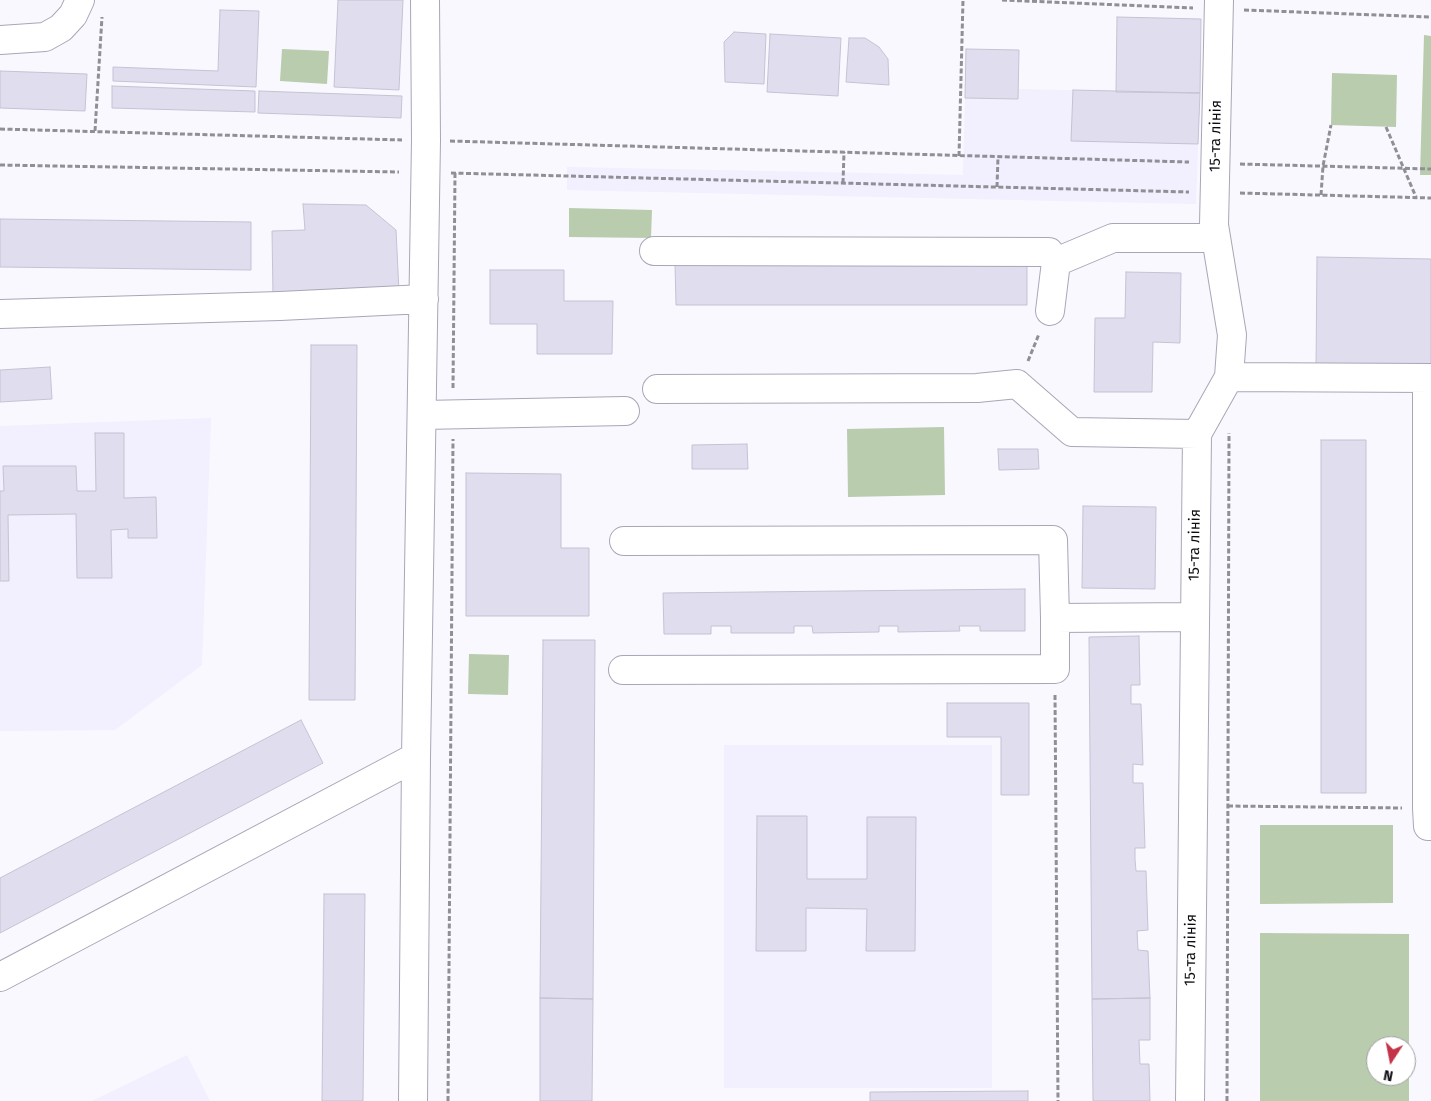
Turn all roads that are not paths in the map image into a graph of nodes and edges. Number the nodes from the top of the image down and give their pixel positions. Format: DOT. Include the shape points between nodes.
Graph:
graph roads {
  1 [pos="425,0"];
  2 [pos="91,5"];
  3 [pos="1218,5"];
  4 [pos="0,40"];
  5 [pos="1216,238"];
  6 [pos="654,251"];
  7 [pos="1056,262"];
  8 [pos="424,299"];
  9 [pos="1050,311"];
  10 [pos="0,314"];
  11 [pos="1229,377"];
  12 [pos="1429,378"];
  13 [pos="657,389"];
  14 [pos="624,411"];
  15 [pos="422,415"];
  16 [pos="1196,434"];
  17 [pos="624,541"];
  18 [pos="1195,617"];
  19 [pos="1055,618"];
  20 [pos="624,670"];
  21 [pos="416,757"];
  22 [pos="1429,817"];
  23 [pos="0,978"];
  24 [pos="413,1101"];
  25 [pos="1190,1101"];
  1 -- 8 [label="street"];
  2 -- 4 [label="street" via="45,37"];
  3 -- 5 [label="street, 15-та лінія"];
  5 -- 7 [label="street" via="1113,238"];
  5 -- 11 [label="street, 15-та лінія" via="1232,335"];
  6 -- 7 [label="street" via="1049,252"];
  7 -- 9 [label="street"];
  8 -- 10 [label="street"];
  8 -- 15 [label="street"];
  11 -- 12 [label="street"];
  11 -- 16 [label="street, 15-та лінія"];
  12 -- 22 [label="street"];
  13 -- 16 [label="street" via="977,388 1017,384 1072,432"];
  14 -- 15 [label="street"];
  15 -- 21 [label="street"];
  16 -- 18 [label="street, 15-та лінія"];
  17 -- 19 [label="street" via="1053,540"];
  18 -- 19 [label="street"];
  18 -- 25 [label="street, 15-та лінія"];
  19 -- 20 [label="street" via="1055,669"];
  21 -- 23 [label="street"];
  21 -- 24 [label="street"];
}
